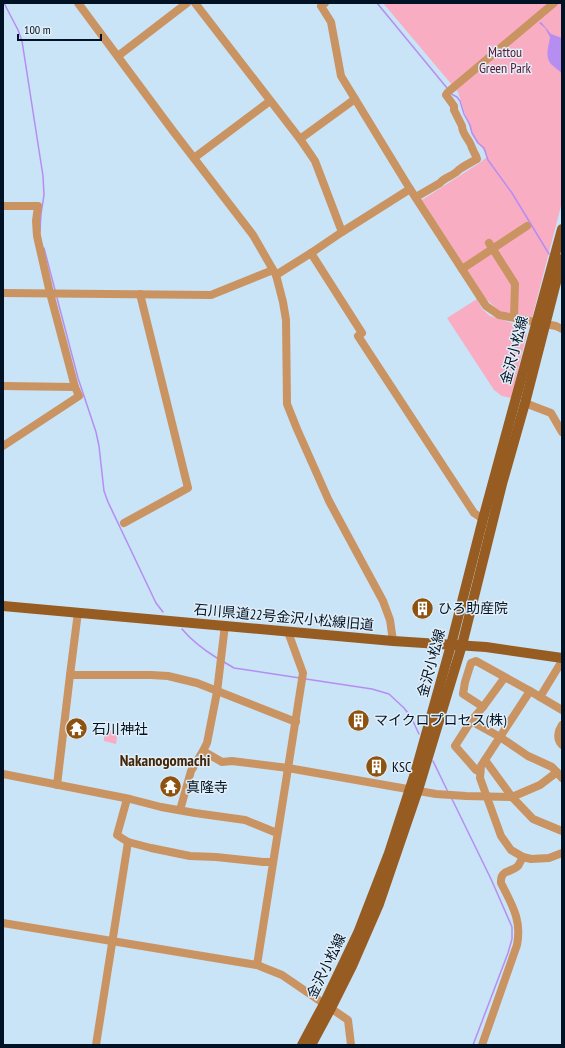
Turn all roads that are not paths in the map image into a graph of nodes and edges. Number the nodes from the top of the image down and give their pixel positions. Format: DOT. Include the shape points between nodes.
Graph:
graph roads {
  1 [pos="78,3"];
  2 [pos="187,3"];
  3 [pos="195,3"];
  4 [pos="325,3"];
  5 [pos="554,3"];
  6 [pos="118,56"];
  7 [pos="355,99"];
  8 [pos="270,101"];
  9 [pos="300,140"];
  10 [pos="194,158"];
  11 [pos="410,189"];
  12 [pos="416,197"];
  13 [pos="3,206"];
  14 [pos="527,226"];
  15 [pos="562,229"];
  16 [pos="342,232"];
  17 [pos="491,246"];
  18 [pos="311,253"];
  19 [pos="562,259"];
  20 [pos="462,269"];
  21 [pos="274,272"];
  22 [pos="3,293"];
  23 [pos="50,293"];
  24 [pos="140,294"];
  25 [pos="514,317"];
  26 [pos="540,323"];
  27 [pos="562,329"];
  28 [pos="3,386"];
  29 [pos="75,387"];
  30 [pos="525,403"];
  31 [pos="562,432"];
  32 [pos="3,446"];
  33 [pos="483,519"];
  34 [pos="124,523"];
  35 [pos="3,606"];
  36 [pos="78,612"];
  37 [pos="225,625"];
  38 [pos="288,632"];
  39 [pos="393,641"];
  40 [pos="451,645"];
  41 [pos="462,645"];
  42 [pos="562,658"];
  43 [pos="562,661"];
  44 [pos="70,675"];
  45 [pos="504,677"];
  46 [pos="530,691"];
  47 [pos="217,692"];
  48 [pos="540,697"];
  49 [pos="482,707"];
  50 [pos="562,710"];
  51 [pos="471,721"];
  52 [pos="296,722"];
  53 [pos="562,725"];
  54 [pos="500,737"];
  55 [pos="562,745"];
  56 [pos="203,751"];
  57 [pos="485,760"];
  58 [pos="288,768"];
  59 [pos="480,772"];
  60 [pos="3,774"];
  61 [pos="560,775"];
  62 [pos="57,785"];
  63 [pos="414,789"];
  64 [pos="487,797"];
  65 [pos="512,797"];
  66 [pos="127,798"];
  67 [pos="180,810"];
  68 [pos="562,831"];
  69 [pos="277,833"];
  70 [pos="128,842"];
  71 [pos="562,854"];
  72 [pos="523,857"];
  73 [pos="273,862"];
  74 [pos="3,923"];
  75 [pos="113,941"];
  76 [pos="257,965"];
  77 [pos="328,1006"];
  78 [pos="96,1045"];
  79 [pos="302,1045"];
  80 [pos="311,1045"];
  81 [pos="351,1045"];
  82 [pos="482,1045"];
  1 -- 6 [label="street"];
  2 -- 6 [label="street"];
  3 -- 8 [label="street"];
  4 -- 7 [label="street" via="321,6 331,22 341,76"];
  5 -- 12 [label="street" via="446,95 454,106 477,159"];
  6 -- 10 [label="street"];
  7 -- 9 [label="street"];
  7 -- 11 [label="street"];
  8 -- 9 [label="street"];
  8 -- 10 [label="street"];
  9 -- 16 [label="street" via="315,161"];
  10 -- 21 [label="street" via="253,235"];
  11 -- 12 [label="street"];
  11 -- 16 [label="street"];
  12 -- 20 [label="street"];
  13 -- 23 [label="street" via="38,206 37,236"];
  14 -- 17 [label="street"];
  15 -- 26 [label="main road, 金沢小松線"];
  16 -- 18 [label="street"];
  17 -- 20 [label="street"];
  17 -- 25 [label="street" via="515,284"];
  18 -- 21 [label="street"];
  18 -- 33 [label="street" via="362,333 358,336 474,513"];
  19 -- 26 [label="main road, 金沢小松線"];
  20 -- 25 [label="street" via="486,306 499,314"];
  21 -- 24 [label="street" via="211,295"];
  21 -- 39 [label="street" via="286,320 287,404 329,501 383,602 390,620"];
  22 -- 23 [label="street"];
  23 -- 24 [label="street"];
  23 -- 29 [label="street"];
  24 -- 34 [label="street" via="188,488"];
  25 -- 26 [label="street"];
  26 -- 27 [label="street"];
  26 -- 30 [label="main road, 金沢小松線"];
  26 -- 33 [label="main road, 金沢小松線"];
  28 -- 29 [label="street"];
  29 -- 32 [label="street" via="79,396"];
  30 -- 31 [label="street" via="551,413"];
  30 -- 41 [label="main road, 金沢小松線"];
  33 -- 40 [label="main road, 金沢小松線"];
  35 -- 36 [label="main road, 石川県道22号金沢小松線旧道"];
  36 -- 37 [label="main road, 石川県道22号金沢小松線旧道"];
  36 -- 44 [label="street"];
  37 -- 38 [label="main road, 石川県道22号金沢小松線旧道"];
  37 -- 47 [label="street"];
  38 -- 39 [label="main road, 石川県道22号金沢小松線旧道"];
  38 -- 52 [label="street" via="303,673"];
  39 -- 40 [label="main road, 石川県道22号金沢小松線旧道"];
  40 -- 41 [label="main road, 石川県道22号金沢小松線旧道"];
  40 -- 63 [label="main road, 金沢小松線"];
  41 -- 42 [label="main road, 石川県道22号金沢小松線旧道"];
  41 -- 63 [label="main road, 金沢小松線"];
  43 -- 48 [label="street"];
  44 -- 47 [label="street" via="151,674 197,683"];
  44 -- 62 [label="street"];
  45 -- 46 [label="street"];
  45 -- 49 [label="street"];
  45 -- 49 [label="street" via="476,661 471,663 463,694"];
  46 -- 48 [label="street"];
  46 -- 54 [label="street"];
  47 -- 52 [label="street"];
  47 -- 56 [label="street" via="207,743"];
  48 -- 50 [label="street"];
  49 -- 51 [label="street"];
  51 -- 54 [label="street"];
  51 -- 59 [label="street" via="455,746"];
  52 -- 58 [label="street"];
  53 -- 55 [label="street" via="558,737"];
  54 -- 57 [label="street"];
  54 -- 61 [label="street" via="528,756 552,767"];
  56 -- 58 [label="street" via="222,762"];
  56 -- 67 [label="street" via="191,771"];
  57 -- 59 [label="street"];
  57 -- 65 [label="street"];
  58 -- 63 [label="street"];
  58 -- 69 [label="street"];
  59 -- 64 [label="street"];
  60 -- 62 [label="street"];
  61 -- 65 [label="street"];
  62 -- 66 [label="street"];
  63 -- 64 [label="street"];
  63 -- 77 [label="main road, 金沢小松線" via="379,904 352,966"];
  64 -- 65 [label="street"];
  64 -- 72 [label="street" via="500,836 511,850"];
  65 -- 68 [label="street" via="533,819"];
  66 -- 67 [label="street"];
  66 -- 70 [label="street" via="117,835"];
  67 -- 69 [label="street" via="245,820"];
  69 -- 73 [label="street"];
  70 -- 73 [label="street" via="190,856"];
  70 -- 75 [label="street"];
  71 -- 72 [label="street" via="549,858"];
  72 -- 82 [label="street" via="517,867 505,872 500,880 516,915 519,935"];
  73 -- 76 [label="street"];
  74 -- 75 [label="street"];
  75 -- 76 [label="street"];
  75 -- 78 [label="street"];
  76 -- 77 [label="street" via="282,975"];
  77 -- 79 [label="main road, 金沢小松線"];
  77 -- 80 [label="main road, 金沢小松線"];
  77 -- 81 [label="street" via="348,1020"];
}
